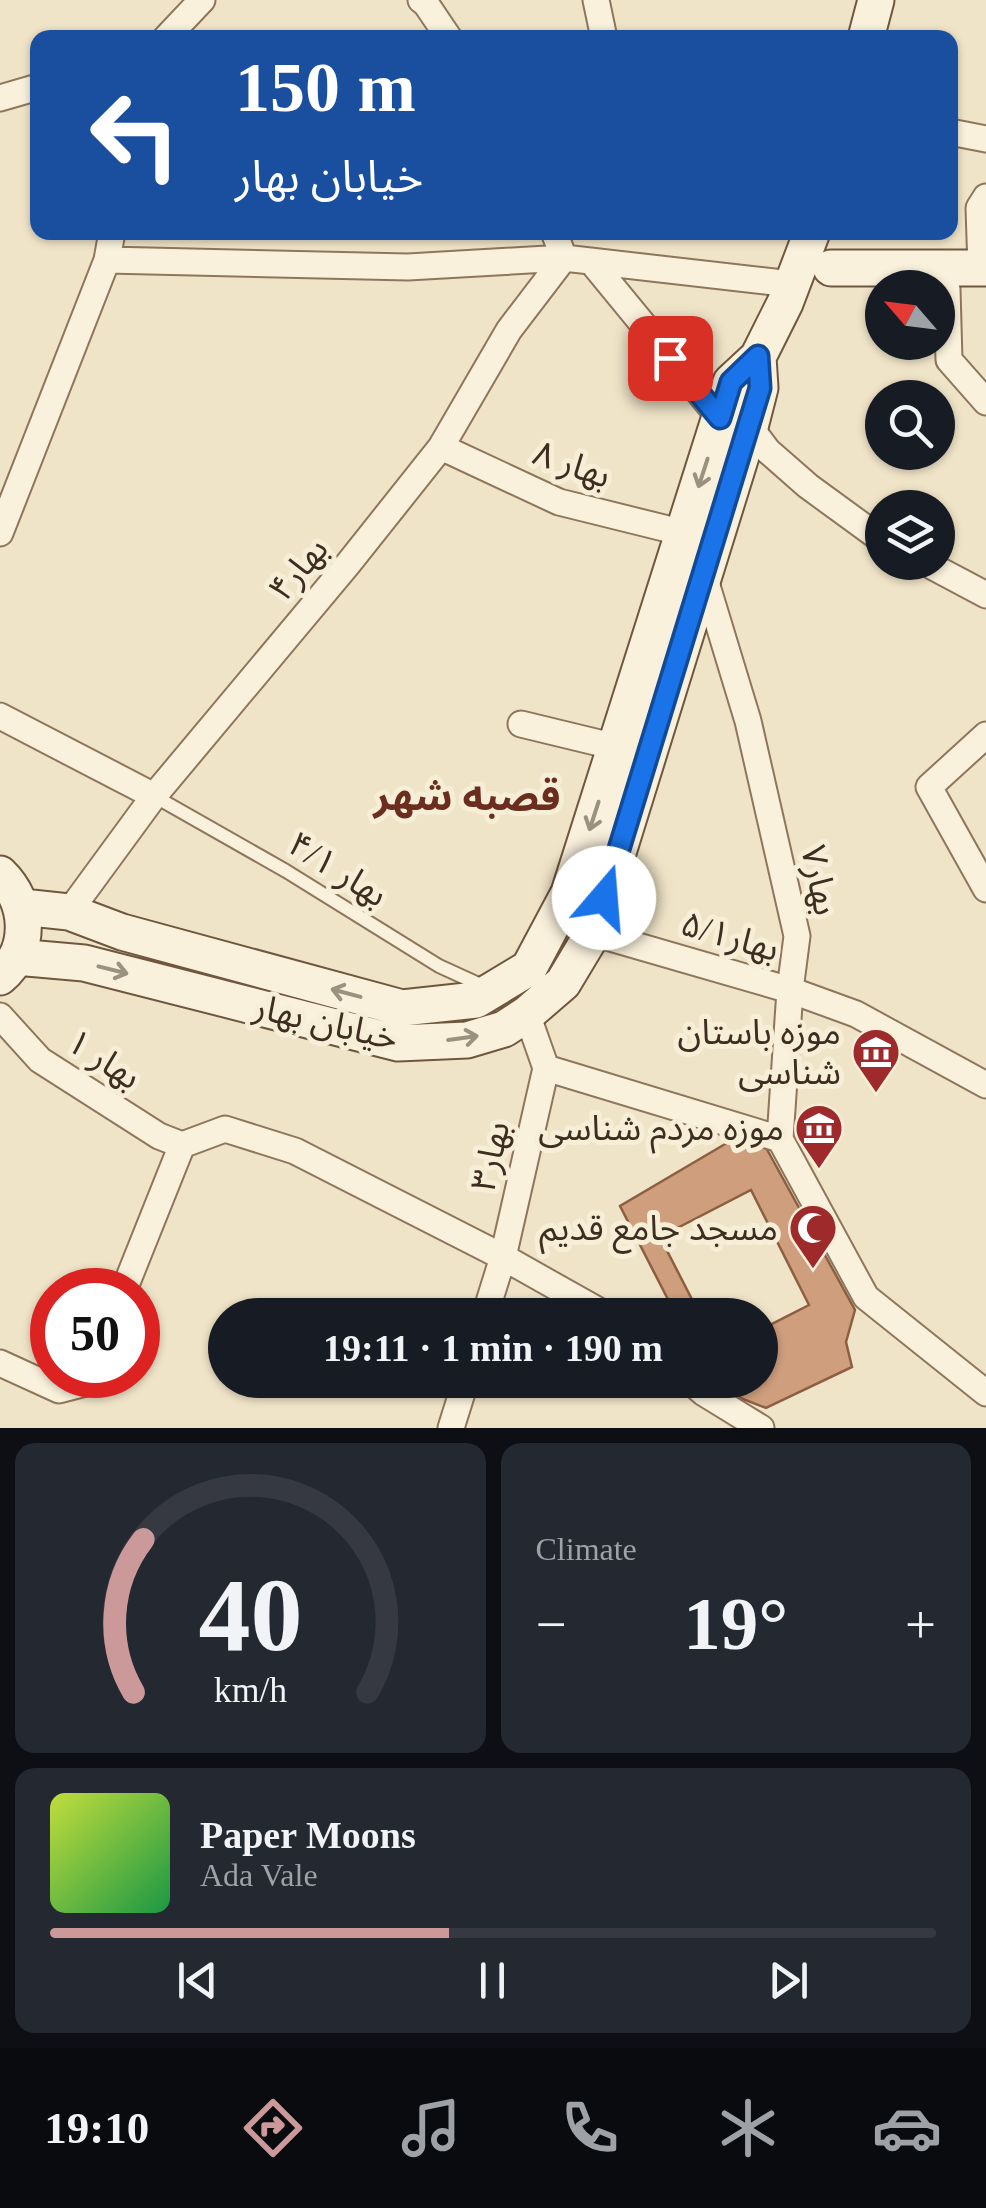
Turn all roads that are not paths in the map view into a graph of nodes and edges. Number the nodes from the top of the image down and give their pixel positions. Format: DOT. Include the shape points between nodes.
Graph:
graph roads {
  1 [pos="202,0"];
  2 [pos="421,0"];
  3 [pos="596,0"];
  4 [pos="876,0"];
  5 [pos="174,30"];
  6 [pos="444,30"];
  7 [pos="602,30"];
  8 [pos="868,30"];
  9 [pos="30,90"];
  10 [pos="0,98"];
  11 [pos="958,134"];
  12 [pos="986,139"];
  13 [pos="986,197"];
  14 [pos="111,240"];
  15 [pos="557,240"];
  16 [pos="810,240"];
  17 [pos="814,240"];
  18 [pos="564,258"];
  19 [pos="107,260"];
  20 [pos="591,261"];
  21 [pos="984,275"];
  22 [pos="829,278"];
  23 [pos="865,285"];
  24 [pos="955,285"];
  25 [pos="789,293"];
  26 [pos="949,360"];
  27 [pos="986,402"];
  28 [pos="735,422"];
  29 [pos="441,447"];
  30 [pos="865,528"];
  31 [pos="0,533"];
  32 [pos="684,533"];
  33 [pos="704,576"];
  34 [pos="955,579"];
  35 [pos="986,596"];
  36 [pos="0,716"];
  37 [pos="520,724"];
  38 [pos="986,735"];
  39 [pos="616,747"];
  40 [pos="154,796"];
  41 [pos="0,874"];
  42 [pos="986,889"];
  43 [pos="22,907"];
  44 [pos="69,912"];
  45 [pos="593,933"];
  46 [pos="8,967"];
  47 [pos="492,990"];
  48 [pos="790,990"];
  49 [pos="527,1014"];
  50 [pos="0,1016"];
  51 [pos="546,1068"];
  52 [pos="986,1085"];
  53 [pos="780,1139"];
  54 [pos="182,1145"];
  55 [pos="503,1257"];
  56 [pos="133,1268"];
  57 [pos="490,1298"];
  58 [pos="576,1298"];
  59 [pos="0,1362"];
  60 [pos="30,1376"];
  61 [pos="986,1393"];
  62 [pos="460,1398"];
  63 [pos="712,1398"];
  64 [pos="451,1428"];
  65 [pos="762,1428"];
  1 -- 5 [label="street"];
  2 -- 6 [label="street"];
  3 -- 7 [label="street"];
  4 -- 8 [label="main road"];
  9 -- 10 [label="street"];
  11 -- 12 [label="street"];
  13 -- 21 [label="street" via="979,208"];
  14 -- 19 [label="street"];
  15 -- 18 [label="street"];
  16 -- 25 [label="main road, خیابان بهار"];
  17 -- 22 [label="main road"];
  18 -- 19 [label="street" via="408,267"];
  18 -- 20 [label="street"];
  18 -- 29 [label="street, بهار۴" via="509,330"];
  19 -- 31 [label="street"];
  20 -- 25 [label="street"];
  20 -- 28 [label="street"];
  21 -- 22 [label="main road"];
  21 -- 24 [label="main road"];
  22 -- 23 [label="main road"];
  22 -- 25 [label="main road"];
  25 -- 28 [label="main road, خیابان بهار" via="758,356 760,388"];
  26 -- 27 [label="street"];
  28 -- 30 [label="street"];
  28 -- 32 [label="main road, خیابان بهار, one-way"];
  28 -- 33 [label="main road, خیابان بهار"];
  29 -- 32 [label="street, بهار ۸" via="559,502"];
  29 -- 40 [label="street, بهار۴"];
  32 -- 39 [label="main road, خیابان بهار"];
  33 -- 45 [label="main road, خیابان بهار"];
  33 -- 48 [label="street, بهار۷" via="748,720 798,936"];
  34 -- 35 [label="street"];
  36 -- 40 [label="street"];
  37 -- 39 [label="street"];
  38 -- 42 [label="street" via="929,786"];
  39 -- 47 [label="main road, خیابان بهار, one-way" via="569,894 528,968"];
  40 -- 44 [label="street, بهار۴"];
  40 -- 47 [label="lane, بهار ۴/۱" via="439,966"];
  41 -- 43 [label="main road"];
  43 -- 44 [label="main road, خیابان بهار"];
  43 -- 46 [label="main road" via="22,941"];
  47 -- 44 [label="main road, خیابان بهار, one-way" via="476,1000 402,1008"];
  45 -- 48 [label="street, بهار۵/۱"];
  45 -- 49 [label="main road, خیابان بهار" via="562,983"];
  46 -- 49 [label="main road, خیابان بهار, one-way" via="84,963 398,1043 467,1040 504,1030"];
  48 -- 52 [label="street" via="856,1014"];
  48 -- 53 [label="street, بهار۷"];
  49 -- 51 [label="street"];
  50 -- 54 [label="street, بهار ۱" via="40,1060"];
  51 -- 53 [label="street"];
  51 -- 55 [label="street, بهار۳"];
  53 -- 61 [label="street" via="866,1296"];
  54 -- 55 [label="street" via="225,1129 295,1151"];
  54 -- 56 [label="street"];
  55 -- 57 [label="street, بهار۳"];
  55 -- 58 [label="street"];
  59 -- 60 [label="street"];
  62 -- 64 [label="street"];
  63 -- 65 [label="street"];
}
